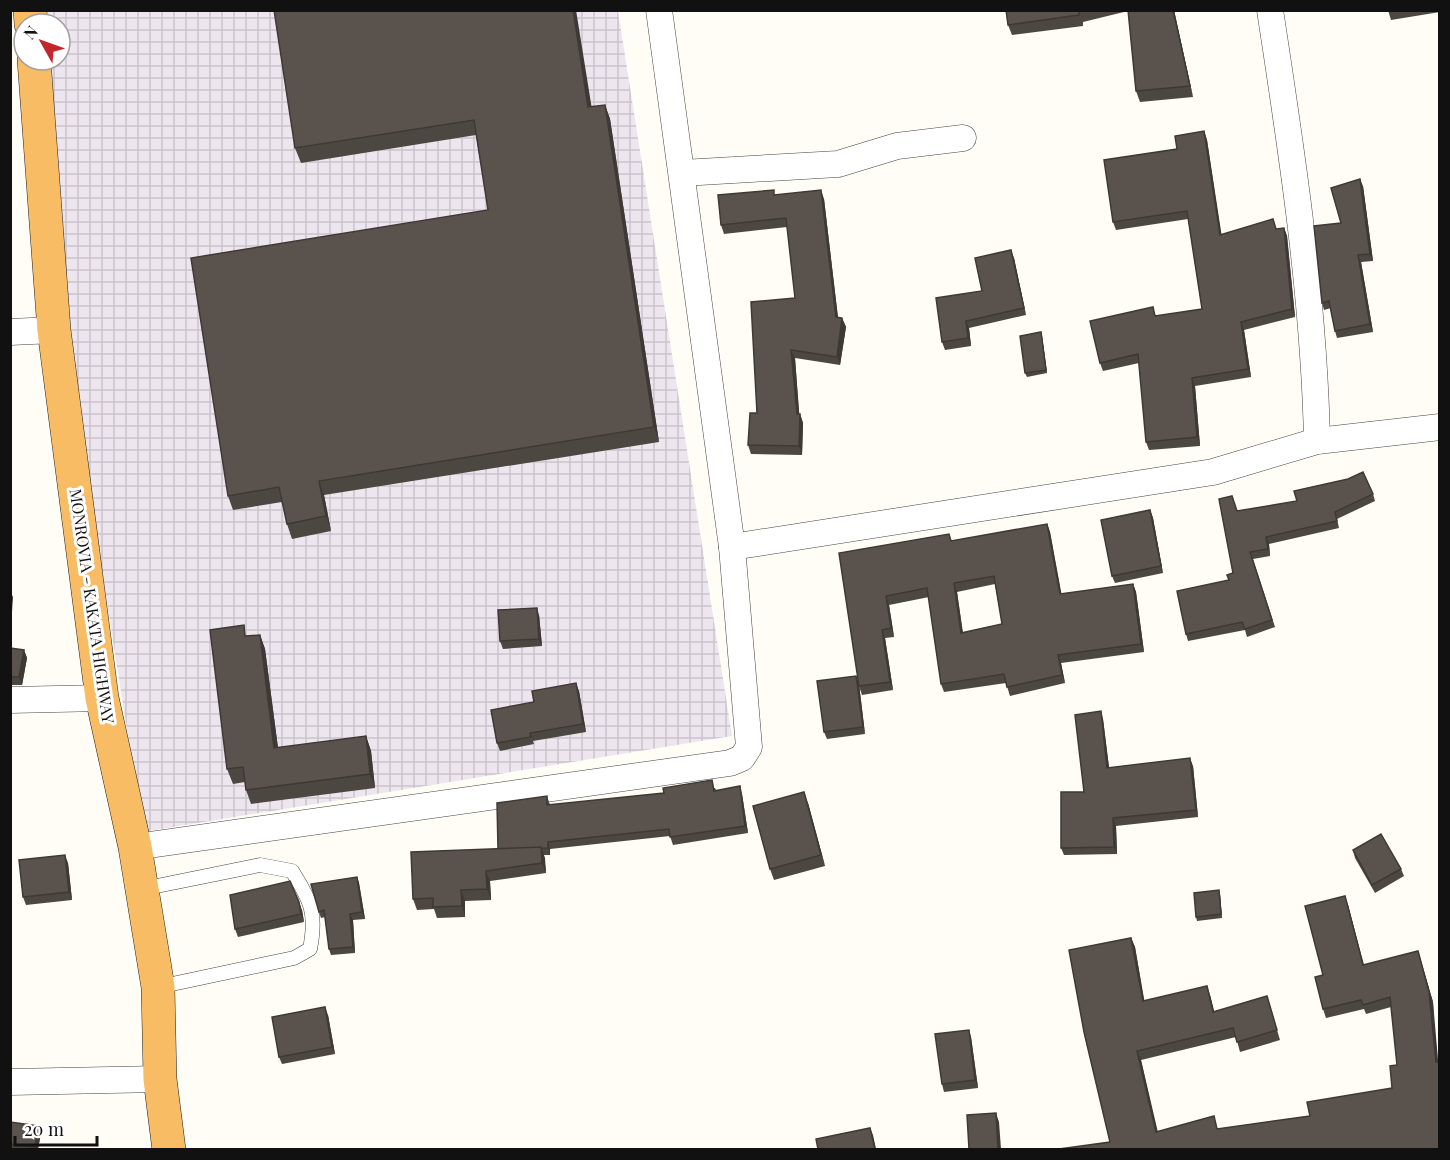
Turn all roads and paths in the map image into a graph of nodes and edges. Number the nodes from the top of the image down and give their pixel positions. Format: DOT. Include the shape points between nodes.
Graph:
graph roads {
  1 [pos="659,10"];
  2 [pos="1270,10"];
  3 [pos="35,72"];
  4 [pos="963,138"];
  5 [pos="682,173"];
  6 [pos="54,330"];
  7 [pos="10,332"];
  8 [pos="1440,427"];
  9 [pos="1317,441"];
  10 [pos="732,547"];
  11 [pos="102,698"];
  12 [pos="10,700"];
  13 [pos="135,847"];
  14 [pos="142,889"];
  15 [pos="158,987"];
  16 [pos="160,1079"];
  17 [pos="10,1082"];
  18 [pos="169,1149"];
  1 -- 5 [label="street"];
  2 -- 9 [label="street" via="1309,314"];
  3 -- 6 [label="highway, MONROVIA - KAKATA HIGHWAY"];
  4 -- 5 [label="street" via="897,146 838,165"];
  5 -- 10 [label="street"];
  6 -- 7 [label="street"];
  6 -- 11 [label="highway, MONROVIA - KAKATA HIGHWAY"];
  8 -- 9 [label="street"];
  9 -- 10 [label="street" via="1213,472"];
  10 -- 13 [label="street" via="748,747 742,758 730,763"];
  11 -- 12 [label="street"];
  11 -- 13 [label="highway, MONROVIA - KAKATA HIGHWAY"];
  13 -- 14 [label="highway, MONROVIA - KAKATA HIGHWAY"];
  14 -- 15 [label="highway, MONROVIA - KAKATA HIGHWAY"];
  14 -- 15 [label="lane" via="260,865 292,871 310,900 315,925 310,949 294,958"];
  15 -- 16 [label="highway, MONROVIA - KAKATA HIGHWAY"];
  16 -- 17 [label="street"];
  16 -- 18 [label="highway, MONROVIA - KAKATA HIGHWAY"];
}
